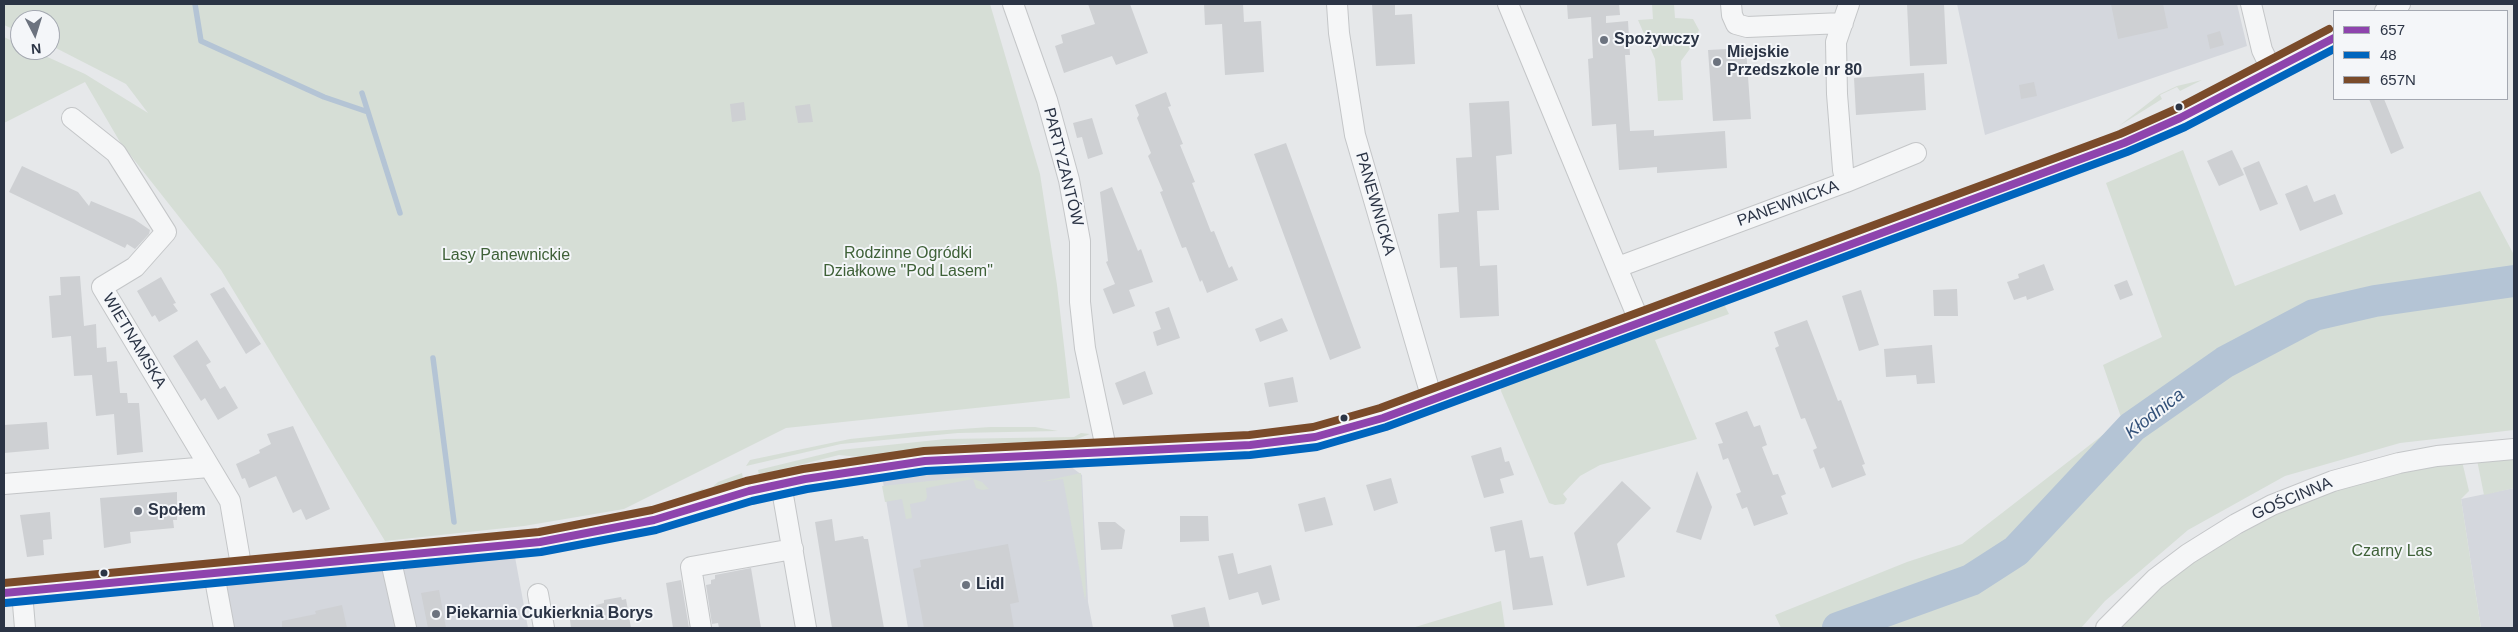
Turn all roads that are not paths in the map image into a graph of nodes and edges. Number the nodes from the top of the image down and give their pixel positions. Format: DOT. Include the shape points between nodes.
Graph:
graph roads {
  1 [pos="1013,4"];
  2 [pos="1337,4"];
  3 [pos="1508,4"];
  4 [pos="1731,4"];
  5 [pos="2251,4"];
  6 [pos="2400,4"];
  7 [pos="2388,10"];
  8 [pos="1846,13"];
  9 [pos="2333,39"];
  10 [pos="2272,71"];
  11 [pos="72,118"];
  12 [pos="1916,154"];
  13 [pos="1846,182"];
  14 [pos="1618,267"];
  15 [pos="1640,323"];
  16 [pos="1432,400"];
  17 [pos="2514,449"];
  18 [pos="1107,453"];
  19 [pos="209,467"];
  20 [pos="4,484"];
  21 [pos="781,484"];
  22 [pos="793,549"];
  23 [pos="390,557"];
  24 [pos="242,570"];
  25 [pos="214,574"];
  26 [pos="13,593"];
  27 [pos="538,594"];
  28 [pos="24,628"];
  29 [pos="224,628"];
  30 [pos="406,628"];
  31 [pos="544,628"];
  32 [pos="702,628"];
  33 [pos="806,628"];
  34 [pos="2106,628"];
  1 -- 18 [label="street, PARTYZANTÓW" via="1069,180 1080,241 1080,302 1085,348"];
  2 -- 16 [label="street, PANEWNICKA" via="1355,135"];
  3 -- 14 [label="street"];
  4 -- 8 [label="street, PANEWNICKA" via="1736,24 1747,27"];
  5 -- 10 [label="street" via="2262,50"];
  6 -- 7 [label="street"];
  8 -- 13 [label="street, PANEWNICKA" via="1836,42"];
  9 -- 10 [label="street"];
  10 -- 15 [label="street" via="2124,143"];
  11 -- 19 [label="street, WIETNAMSKA" via="116,153 166,232 134,267 102,287"];
  12 -- 13 [label="street, PANEWNICKA"];
  13 -- 14 [label="street, PANEWNICKA"];
  14 -- 15 [label="street"];
  15 -- 16 [label="street"];
  16 -- 18 [label="street" via="1360,425 1295,441"];
  17 -- 34 [label="street, GOŚCINNA" via="2399,463 2333,481 2278,503 2188,554 2155,579"];
  18 -- 21 [label="street" via="925,461"];
  19 -- 20 [label="street"];
  19 -- 24 [label="street, WIETNAMSKA" via="230,501"];
  21 -- 22 [label="street"];
  21 -- 23 [label="street" via="654,520 574,537"];
  22 -- 32 [label="street" via="691,568"];
  22 -- 33 [label="street"];
  23 -- 24 [label="street"];
  23 -- 30 [label="street"];
  24 -- 25 [label="street"];
  25 -- 26 [label="street"];
  25 -- 29 [label="street"];
  26 -- 28 [label="street"];
  27 -- 31 [label="street"];
}
